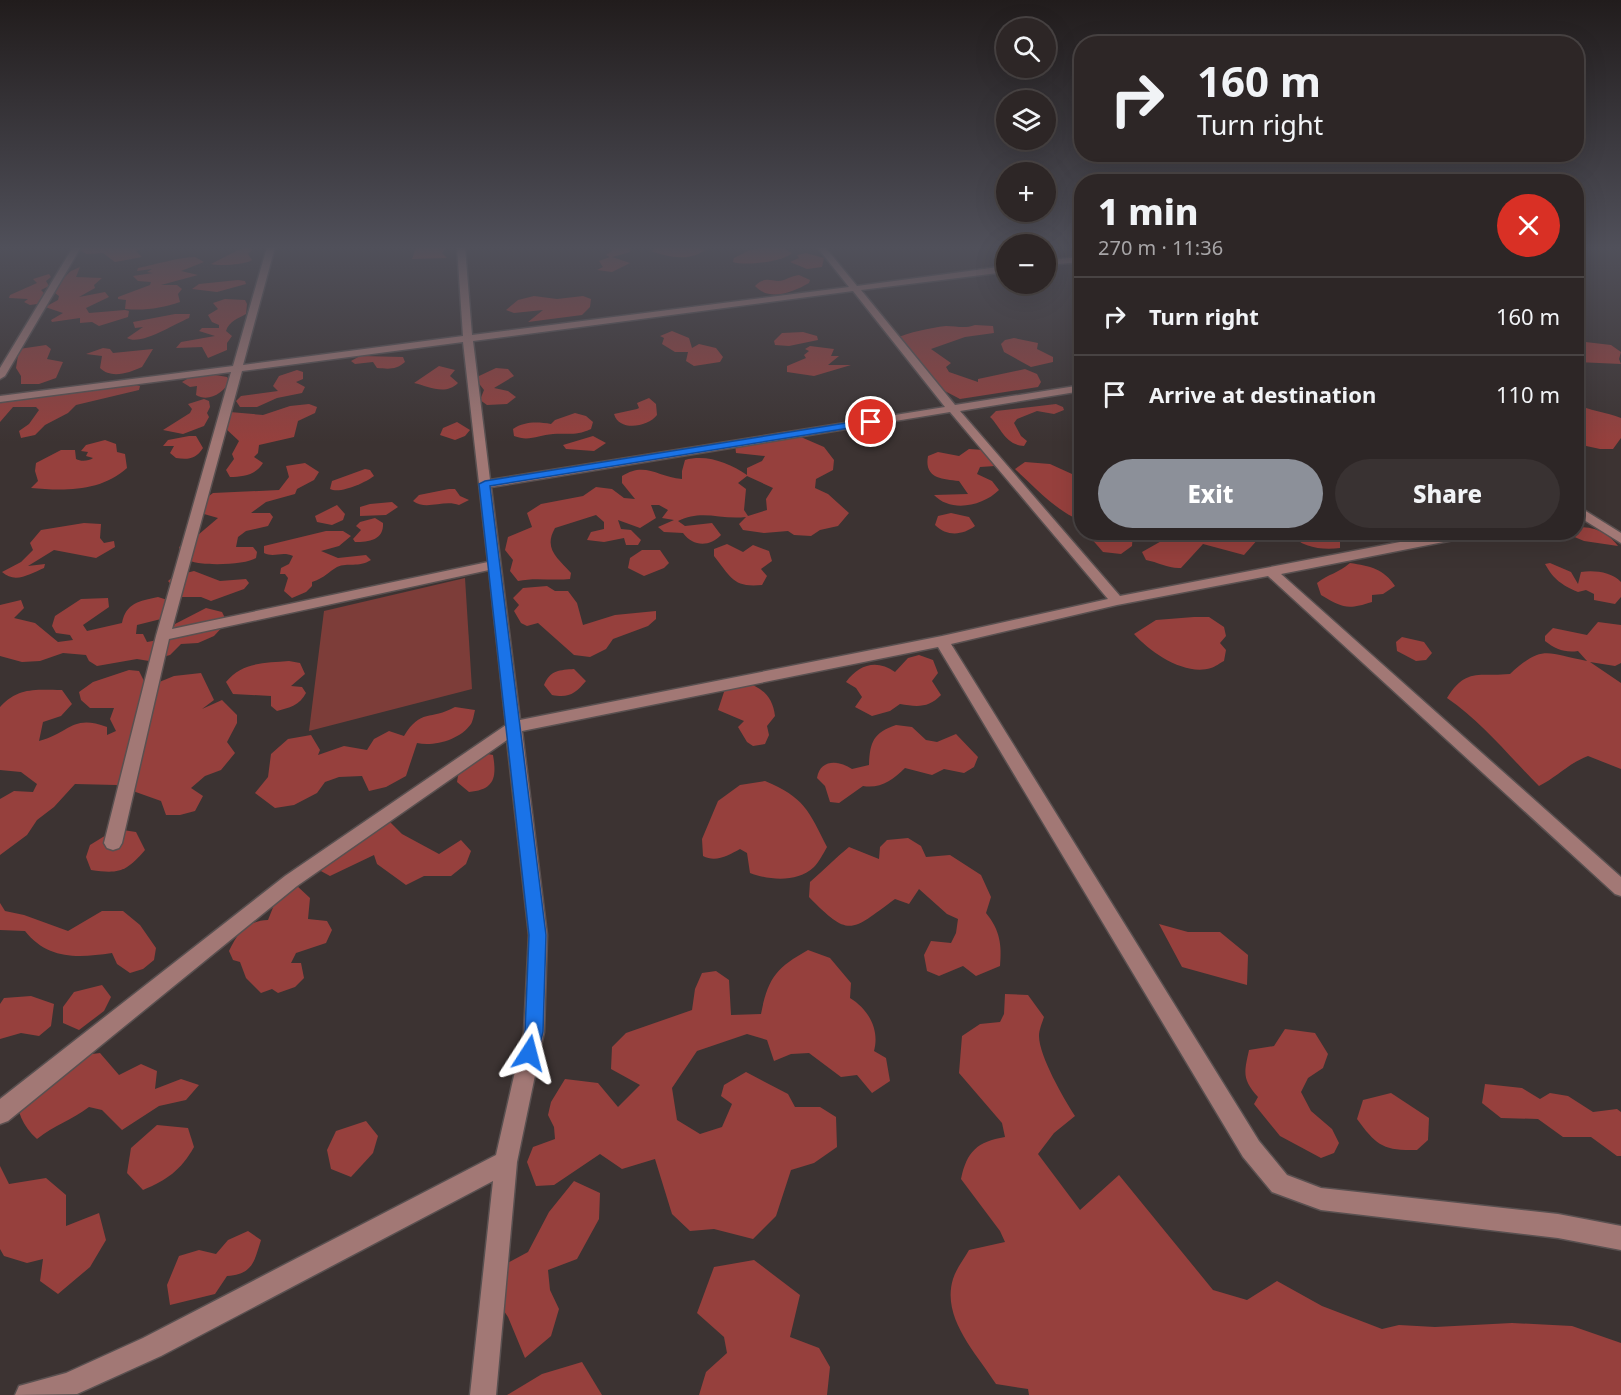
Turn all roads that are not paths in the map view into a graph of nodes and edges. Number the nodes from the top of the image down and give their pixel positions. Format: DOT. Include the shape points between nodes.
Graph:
graph roads {
  1 [pos="38,312"];
  2 [pos="254,312"];
  3 [pos="466,312"];
  4 [pos="680,312"];
  5 [pos="875,312"];
  6 [pos="468,340"];
  7 [pos="239,368"];
  8 [pos="0,376"];
  9 [pos="1074,389"];
  10 [pos="0,399"];
  11 [pos="952,408"];
  12 [pos="485,484"];
  13 [pos="1584,515"];
  14 [pos="1621,539"];
  15 [pos="1433,540"];
  16 [pos="494,565"];
  17 [pos="1271,572"];
  18 [pos="1117,601"];
  19 [pos="163,636"];
  20 [pos="942,641"];
  21 [pos="514,727"];
  22 [pos="113,843"];
  23 [pos="1621,888"];
  24 [pos="0,1113"];
  25 [pos="506,1162"];
  26 [pos="1621,1238"];
  27 [pos="28,1395"];
  28 [pos="483,1395"];
  1 -- 8 [label="street"];
  2 -- 7 [label="street"];
  3 -- 6 [label="street"];
  4 -- 6 [label="street"];
  5 -- 11 [label="street"];
  6 -- 7 [label="street"];
  6 -- 12 [label="street"];
  7 -- 10 [label="street"];
  7 -- 19 [label="street"];
  9 -- 11 [label="street"];
  11 -- 12 [label="street"];
  11 -- 18 [label="street"];
  12 -- 16 [label="street"];
  13 -- 14 [label="street"];
  15 -- 17 [label="street"];
  16 -- 19 [label="street"];
  16 -- 21 [label="street"];
  17 -- 18 [label="street"];
  17 -- 23 [label="street"];
  18 -- 20 [label="street"];
  19 -- 22 [label="street"];
  20 -- 21 [label="street"];
  20 -- 26 [label="street" via="1251,1149 1280,1185 1321,1199 1558,1226"];
  21 -- 24 [label="street" via="291,881"];
  21 -- 25 [label="street" via="538,935 534,1032"];
  25 -- 27 [label="street" via="152,1347 68,1385"];
  25 -- 28 [label="street"];
}
